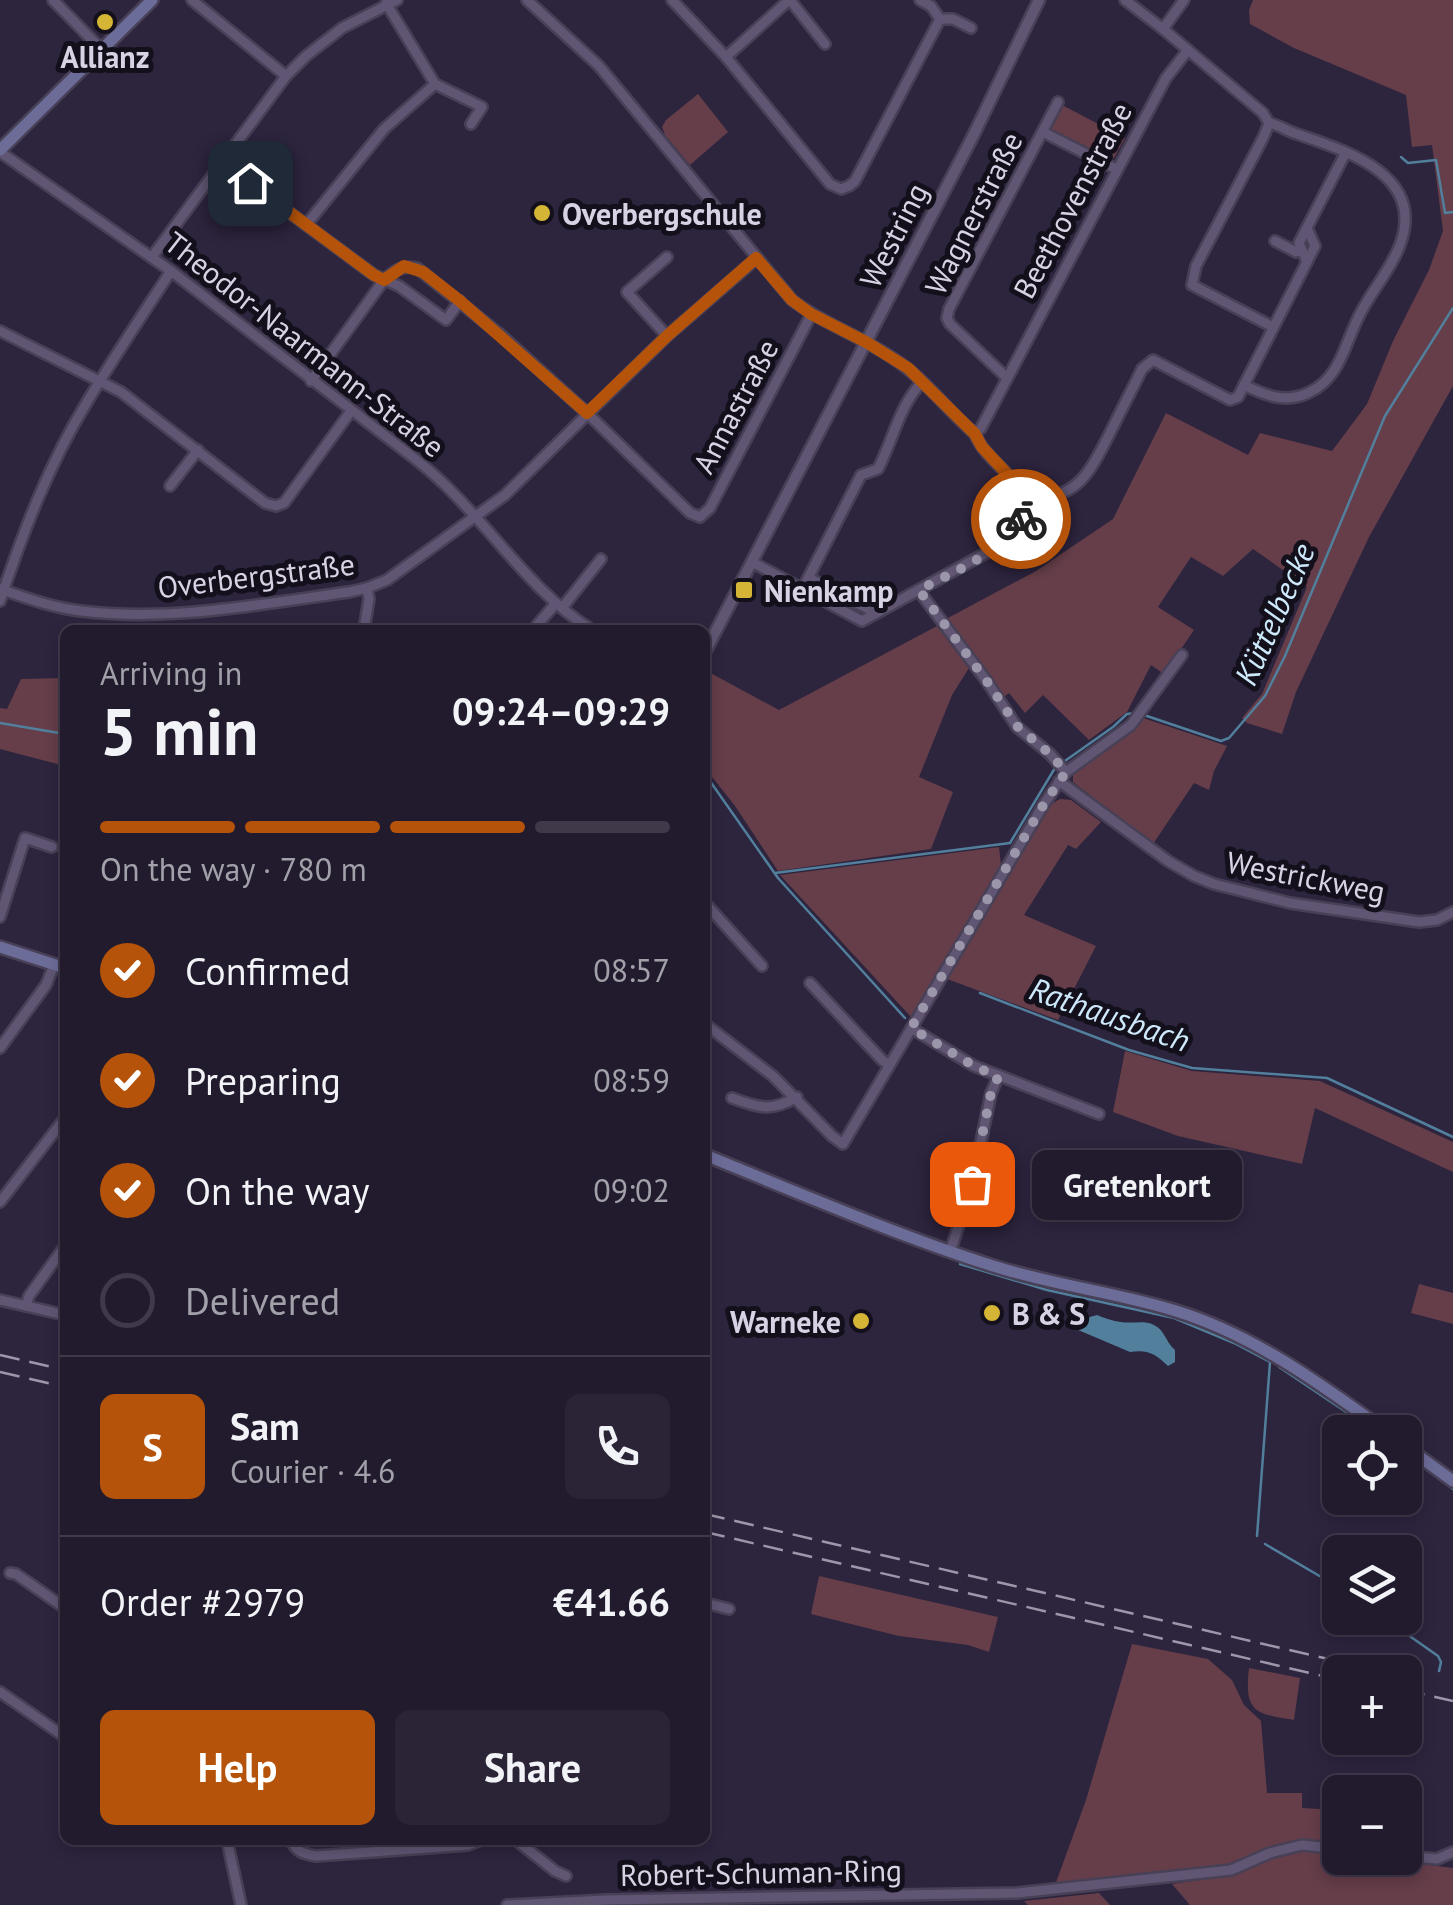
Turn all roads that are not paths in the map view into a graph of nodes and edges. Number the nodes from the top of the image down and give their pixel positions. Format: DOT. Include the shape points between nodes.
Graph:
graph roads {
  1 [pos="53,0"];
  2 [pos="152,0"];
  3 [pos="192,0"];
  4 [pos="397,0"];
  5 [pos="528,0"];
  6 [pos="672,0"];
  7 [pos="789,0"];
  8 [pos="920,0"];
  9 [pos="1039,0"];
  10 [pos="1125,0"];
  11 [pos="1184,0"];
  12 [pos="386,3"];
  13 [pos="940,19"];
  14 [pos="971,28"];
  15 [pos="1163,29"];
  16 [pos="825,44"];
  17 [pos="102,50"];
  18 [pos="1188,50"];
  19 [pos="726,57"];
  20 [pos="286,76"];
  21 [pos="434,84"];
  22 [pos="1058,102"];
  23 [pos="1269,122"];
  24 [pos="471,124"];
  25 [pos="1043,132"];
  26 [pos="0,151"];
  27 [pos="1345,154"];
  28 [pos="221,162"];
  29 [pos="1116,169"];
  30 [pos="306,225"];
  31 [pos="1306,228"];
  32 [pos="1275,241"];
  33 [pos="1302,249"];
  34 [pos="667,256"];
  35 [pos="152,257"];
  36 [pos="756,258"];
  37 [pos="1307,262"];
  38 [pos="171,271"];
  39 [pos="384,280"];
  40 [pos="460,301"];
  41 [pos="811,314"];
  42 [pos="1273,327"];
  43 [pos="0,331"];
  44 [pos="667,336"];
  45 [pos="866,342"];
  46 [pos="1006,378"];
  47 [pos="101,380"];
  48 [pos="311,381"];
  49 [pos="922,382"];
  50 [pos="1244,385"];
  51 [pos="351,411"];
  52 [pos="587,413"];
  53 [pos="975,434"];
  54 [pos="198,450"];
  55 [pos="170,486"];
  56 [pos="1024,492"];
  57 [pos="476,518"];
  58 [pos="601,559"];
  59 [pos="752,562"];
  60 [pos="809,578"];
  61 [pos="367,588"];
  62 [pos="802,590"];
  63 [pos="919,590"];
  64 [pos="1,594"];
  65 [pos="559,606"];
  66 [pos="876,612"];
  67 [pos="365,625"];
  68 [pos="538,625"];
  69 [pos="585,625"];
  70 [pos="710,642"];
  71 [pos="1182,655"];
  72 [pos="1066,772"];
  73 [pos="1059,781"];
  74 [pos="52,847"];
  75 [pos="710,909"];
  76 [pos="1453,912"];
  77 [pos="0,917"];
  78 [pos="0,946"];
  79 [pos="762,966"];
  80 [pos="60,967"];
  81 [pos="810,982"];
  82 [pos="710,1028"];
  83 [pos="911,1028"];
  84 [pos="0,1048"];
  85 [pos="889,1065"];
  86 [pos="998,1077"];
  87 [pos="732,1098"];
  88 [pos="797,1098"];
  89 [pos="1099,1114"];
  90 [pos="60,1124"];
  91 [pos="710,1157"];
  92 [pos="0,1202"];
  93 [pos="950,1252"];
  94 [pos="60,1253"];
  95 [pos="0,1300"];
  96 [pos="26,1306"];
  97 [pos="60,1314"];
  98 [pos="1362,1415"];
  99 [pos="1422,1458"];
  100 [pos="1453,1481"];
  101 [pos="10,1573"];
  102 [pos="710,1604"];
  103 [pos="60,1605"];
  104 [pos="729,1609"];
  105 [pos="0,1692"];
  106 [pos="60,1734"];
  107 [pos="228,1845"];
  108 [pos="292,1845"];
  109 [pos="468,1845"];
  110 [pos="522,1845"];
  111 [pos="1322,1847"];
  112 [pos="1453,1852"];
  113 [pos="1422,1858"];
  114 [pos="566,1876"];
  115 [pos="1017,1893"];
  116 [pos="242,1905"];
  117 [pos="507,1905"];
  118 [pos="1023,1905"];
  1 -- 17 [label="street"];
  2 -- 17 [label="main road"];
  3 -- 20 [label="street"];
  4 -- 12 [label="street"];
  5 -- 36 [label="street" via="599,66"];
  6 -- 19 [label="street"];
  7 -- 16 [label="street"];
  7 -- 19 [label="street"];
  8 -- 13 [label="street"];
  9 -- 45 [label="street, Westring"];
  10 -- 15 [label="street"];
  11 -- 15 [label="street"];
  12 -- 20 [label="street" via="328,37"];
  12 -- 21 [label="street"];
  13 -- 14 [label="street"];
  13 -- 19 [label="street" via="855,181 841,189 830,184"];
  15 -- 18 [label="street"];
  17 -- 26 [label="main road"];
  18 -- 23 [label="street"];
  18 -- 29 [label="street, Beethovenstraße"];
  20 -- 28 [label="street"];
  21 -- 24 [label="street" via="482,107"];
  21 -- 30 [label="street" via="384,128"];
  22 -- 25 [label="street, Wagnerstraße"];
  23 -- 27 [label="street"];
  23 -- 42 [label="street" via="1192,284"];
  25 -- 29 [label="street, Wagnerstraße"];
  25 -- 46 [label="street, Wagnerstraße" via="947,318"];
  26 -- 35 [label="street, Theodor-Naarmann-Straße"];
  27 -- 31 [label="street"];
  27 -- 50 [label="street" via="1375,167 1399,194 1405,228 1398,252 1322,385 1283,399"];
  28 -- 30 [label="street"];
  28 -- 35 [label="street"];
  29 -- 46 [label="street, Beethovenstraße"];
  30 -- 39 [label="street"];
  31 -- 33 [label="street"];
  31 -- 37 [label="street" via="1315,246"];
  32 -- 33 [label="street"];
  33 -- 37 [label="street"];
  34 -- 44 [label="street" via="627,292"];
  35 -- 38 [label="street, Theodor-Naarmann-Straße"];
  36 -- 41 [label="street"];
  36 -- 44 [label="street, Overbergstraße"];
  37 -- 42 [label="street"];
  38 -- 47 [label="street"];
  38 -- 48 [label="street, Theodor-Naarmann-Straße"];
  39 -- 40 [label="street" via="404,266 416,268"];
  39 -- 40 [label="street" via="446,320"];
  39 -- 48 [label="street"];
  40 -- 52 [label="street"];
  41 -- 45 [label="street"];
  41 -- 52 [label="street, Annastraße" via="700,516"];
  42 -- 50 [label="street"];
  43 -- 47 [label="street"];
  44 -- 52 [label="street, Overbergstraße"];
  45 -- 49 [label="street"];
  45 -- 59 [label="street, Westring"];
  46 -- 53 [label="street, Beethovenstraße"];
  47 -- 54 [label="street"];
  47 -- 64 [label="street" via="41,490"];
  48 -- 51 [label="street, Theodor-Naarmann-Straße"];
  49 -- 53 [label="street"];
  49 -- 60 [label="street" via="878,469 861,476"];
  50 -- 56 [label="street" via="1230,400 1152,360 1076,485 1052,496"];
  51 -- 54 [label="street" via="284,504 265,503"];
  51 -- 57 [label="street, Theodor-Naarmann-Straße" via="444,484"];
  52 -- 57 [label="street, Overbergstraße"];
  53 -- 56 [label="street"];
  54 -- 55 [label="street"];
  56 -- 63 [label="street" via="1010,536"];
  57 -- 61 [label="street, Overbergstraße"];
  57 -- 65 [label="street, Theodor-Naarmann-Straße"];
  58 -- 65 [label="street"];
  59 -- 62 [label="street"];
  59 -- 70 [label="street, Westring"];
  60 -- 62 [label="street"];
  60 -- 66 [label="street"];
  61 -- 64 [label="street, Overbergstraße" via="229,608 126,614"];
  61 -- 67 [label="street"];
  62 -- 66 [label="street" via="862,621"];
  63 -- 66 [label="street"];
  63 -- 72 [label="street" via="1017,726"];
  65 -- 68 [label="street"];
  65 -- 69 [label="street, Theodor-Naarmann-Straße"];
  71 -- 72 [label="street" via="1131,725"];
  72 -- 73 [label="street"];
  73 -- 76 [label="street, Westrickweg" via="1168,861 1214,884 1419,922"];
  73 -- 83 [label="street"];
  74 -- 77 [label="street" via="25,838"];
  75 -- 79 [label="street"];
  78 -- 80 [label="main road"];
  80 -- 84 [label="street"];
  81 -- 85 [label="street"];
  82 -- 88 [label="street"];
  83 -- 85 [label="street"];
  83 -- 86 [label="street"];
  85 -- 88 [label="street" via="843,1144"];
  86 -- 89 [label="street"];
  86 -- 93 [label="street"];
  87 -- 88 [label="street" via="767,1108"];
  90 -- 92 [label="street"];
  91 -- 93 [label="main road"];
  93 -- 98 [label="main road" via="1211,1324 1278,1358"];
  94 -- 96 [label="street"];
  95 -- 96 [label="street"];
  96 -- 97 [label="street"];
  99 -- 100 [label="main road"];
  101 -- 103 [label="street"];
  102 -- 104 [label="street"];
  105 -- 106 [label="street"];
  107 -- 116 [label="street"];
  108 -- 109 [label="street" via="316,1856"];
  110 -- 114 [label="street"];
  111 -- 115 [label="street, Robert-Schuman-Ring" via="1270,1853 1231,1870"];
  112 -- 113 [label="street"];
  115 -- 117 [label="street, Robert-Schuman-Ring"];
  115 -- 118 [label="street"];
}
